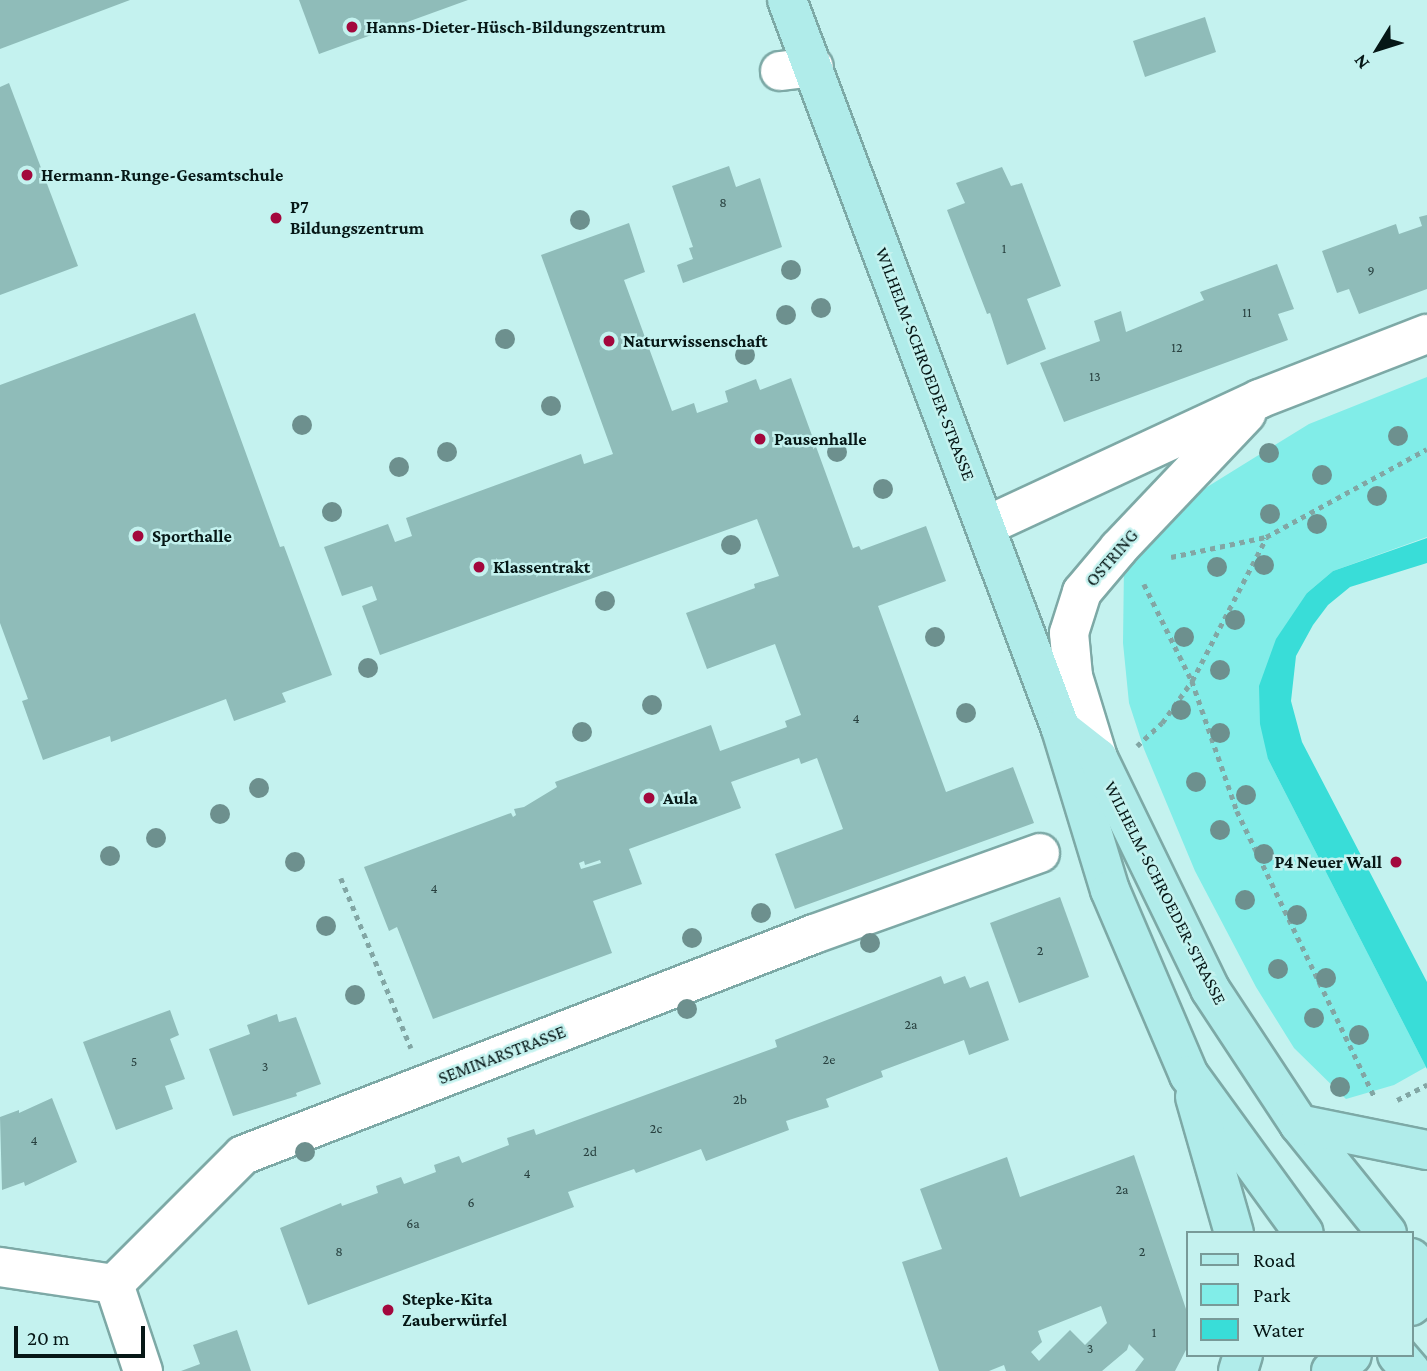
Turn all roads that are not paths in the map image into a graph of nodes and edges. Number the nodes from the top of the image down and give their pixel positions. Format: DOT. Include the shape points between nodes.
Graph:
graph roads {
  1 [pos="787,0"];
  2 [pos="1427,334"];
  3 [pos="1259,399"];
  4 [pos="986,526"];
  5 [pos="1061,729"];
  6 [pos="1098,758"];
  7 [pos="1040,853"];
  8 [pos="1189,1075"];
  9 [pos="1298,1125"];
  10 [pos="1427,1150"];
  11 [pos="1233,1231"];
  12 [pos="1303,1231"];
  13 [pos="1385,1231"];
  14 [pos="1413,1260"];
  15 [pos="0,1267"];
  16 [pos="1427,1274"];
  17 [pos="114,1284"];
  18 [pos="1427,1293"];
  19 [pos="1413,1304"];
  20 [pos="1349,1357"];
  21 [pos="1399,1357"];
  22 [pos="144,1371"];
  23 [pos="1331,1371"];
  24 [pos="1411,1371"];
  1 -- 4 [label="main road, WILHELM-SCHROEDER-STRASSE" via="797,69"];
  2 -- 3 [label="street, OSTRING"];
  3 -- 4 [label="street, OSTRING"];
  3 -- 6 [label="street, OSTRING" via="1082,592 1069,633 1073,676"];
  4 -- 5 [label="main road, WILHELM-SCHROEDER-STRASSE"];
  5 -- 6 [label="main road, WILHELM-SCHROEDER-STRASSE"];
  5 -- 8 [label="main road, WILHELM-SCHROEDER-STRASSE" via="1110,890"];
  6 -- 9 [label="main road, WILHELM-SCHROEDER-STRASSE" via="1210,989"];
  7 -- 17 [label="street, SEMINARSTRASSE" via="814,934 243,1154"];
  8 -- 11 [label="main road"];
  8 -- 12 [label="main road, WILHELM-SCHROEDER-STRASSE"];
  9 -- 10 [label="main road"];
  9 -- 13 [label="main road, WILHELM-SCHROEDER-STRASSE"];
  14 -- 16 [label="main road"];
  15 -- 17 [label="street"];
  17 -- 22 [label="street"];
  18 -- 19 [label="main road"];
  20 -- 23 [label="main road"];
  21 -- 24 [label="main road"];
}
